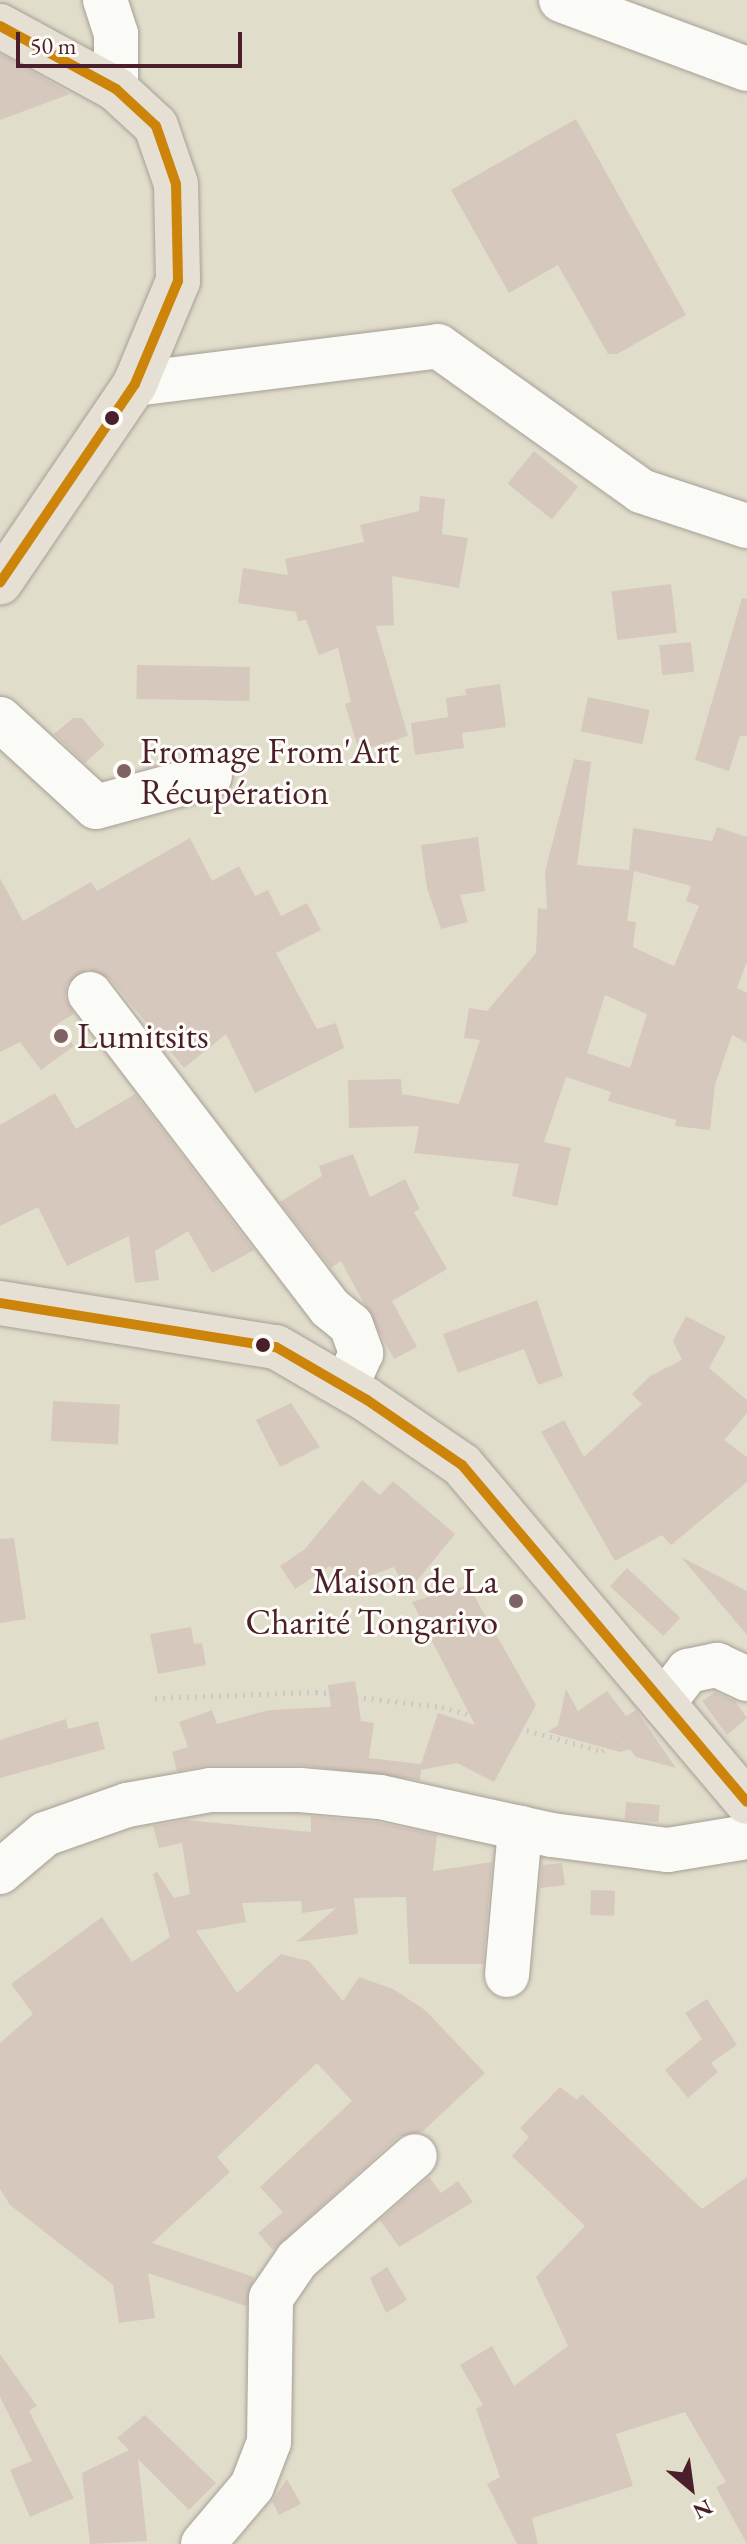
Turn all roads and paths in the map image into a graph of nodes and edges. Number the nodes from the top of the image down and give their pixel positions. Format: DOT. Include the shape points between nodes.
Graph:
graph roads {
  1 [pos="105,0"];
  2 [pos="561,0"];
  3 [pos="0,26"];
  4 [pos="747,69"];
  5 [pos="116,89"];
  6 [pos="135,384"];
  7 [pos="747,526"];
  8 [pos="0,583"];
  9 [pos="0,719"];
  10 [pos="210,776"];
  11 [pos="90,994"];
  12 [pos="0,1303"];
  13 [pos="346,1387"];
  14 [pos="747,1679"];
  15 [pos="155,1698"];
  16 [pos="663,1703"];
  17 [pos="747,1802"];
  18 [pos="520,1828"];
  19 [pos="747,1837"];
  20 [pos="0,1872"];
  21 [pos="507,1975"];
  22 [pos="415,2156"];
  23 [pos="203,2544"];
  1 -- 5 [label="street" via="116,34"];
  2 -- 4 [label="street"];
  3 -- 5 [label="main road"];
  5 -- 6 [label="main road" via="156,126 176,184 178,281"];
  6 -- 7 [label="street" via="438,346 641,491"];
  6 -- 8 [label="main road"];
  9 -- 10 [label="street" via="96,807"];
  11 -- 13 [label="street" via="330,1308 351,1325 361,1353"];
  12 -- 13 [label="main road" via="276,1347"];
  13 -- 16 [label="main road" via="462,1465"];
  14 -- 16 [label="street" via="717,1665 688,1671"];
  15 -- 16 [label="path" via="185,1693 248,1696 260,1690 316,1692 442,1707 602,1751 623,1740"];
  16 -- 17 [label="main road"];
  18 -- 19 [label="street" via="668,1850"];
  18 -- 20 [label="street" via="380,1797 210,1790 127,1805 45,1834"];
  18 -- 21 [label="street"];
  22 -- 23 [label="street" via="297,2260 271,2298 269,2442 252,2486"];
}
